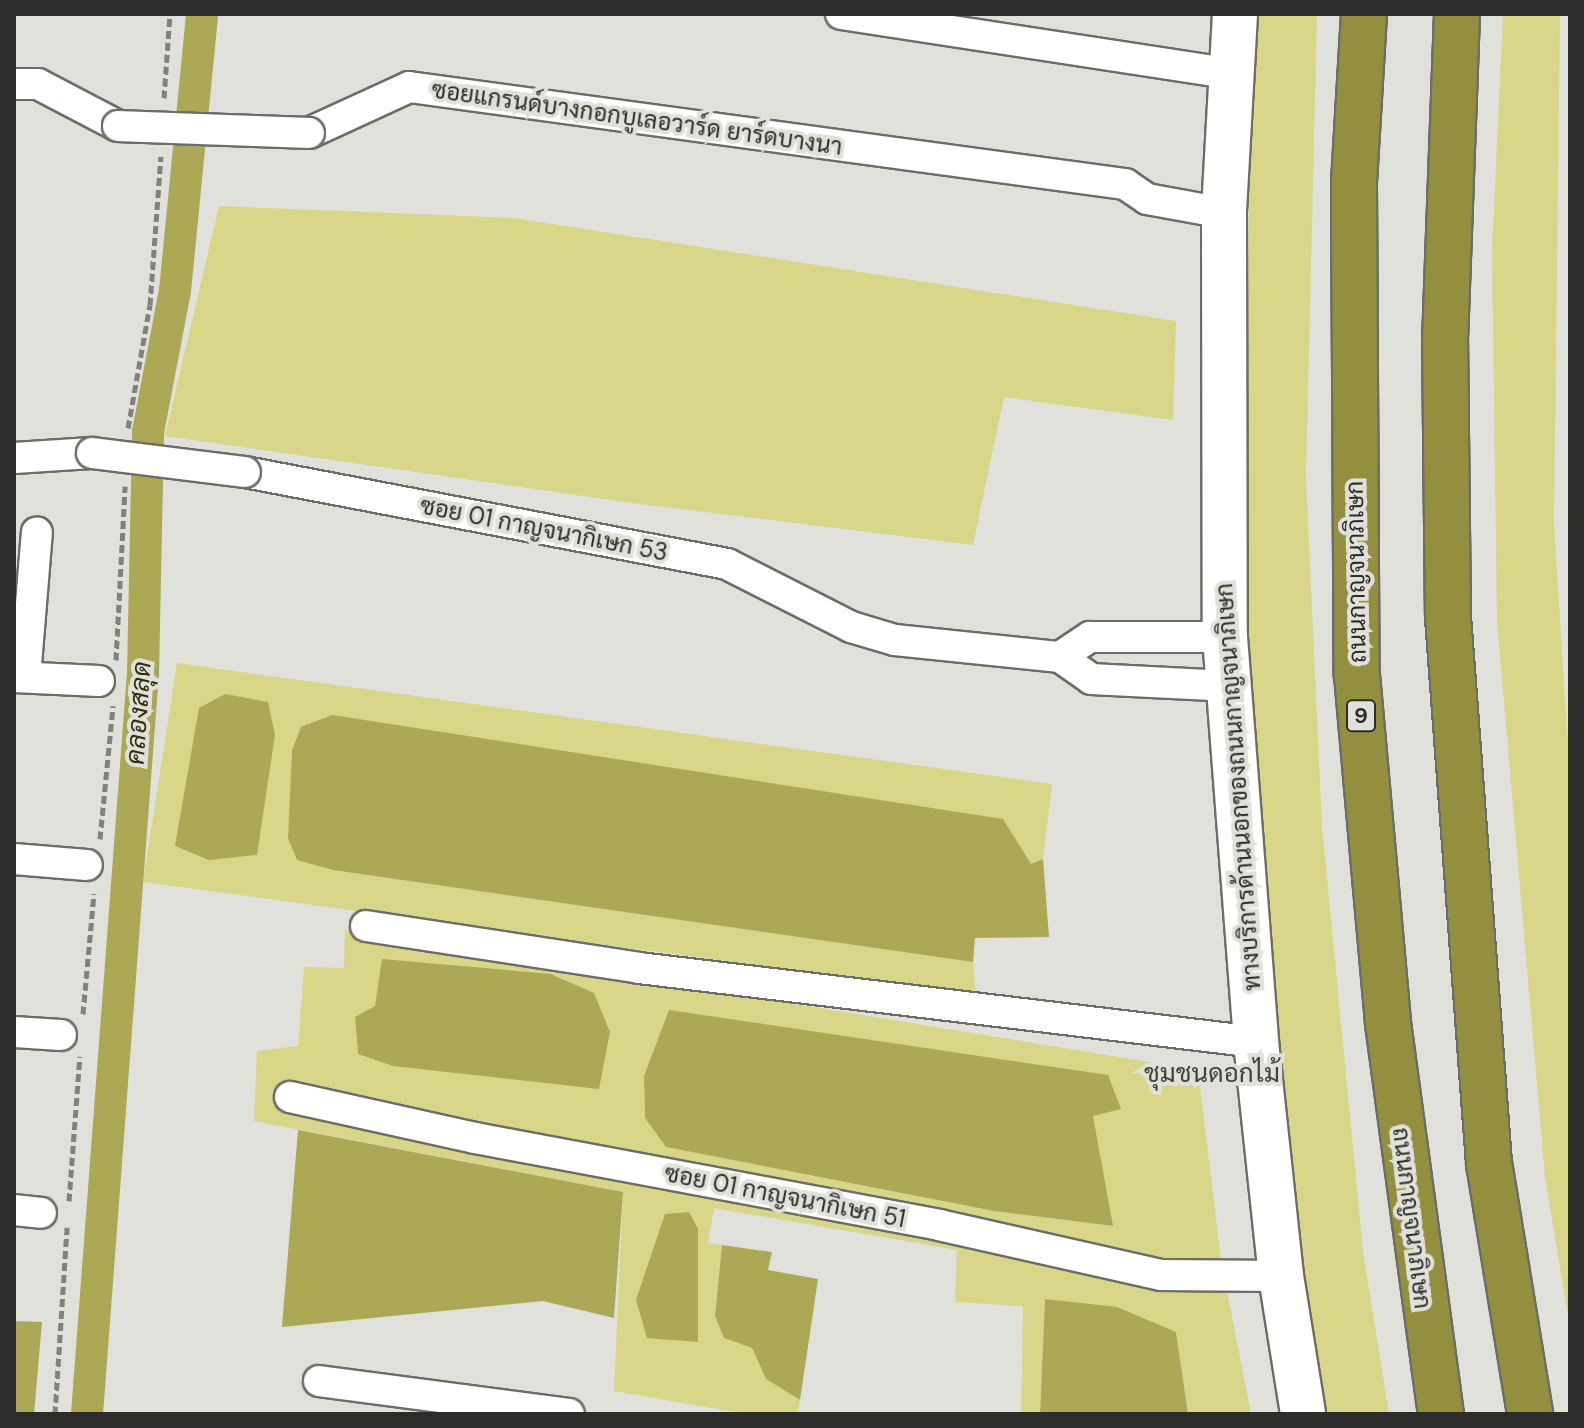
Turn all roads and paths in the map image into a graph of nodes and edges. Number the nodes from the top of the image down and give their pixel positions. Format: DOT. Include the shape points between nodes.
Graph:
graph roads {
  1 [pos="170,14"];
  2 [pos="841,14"];
  3 [pos="1235,14"];
  4 [pos="1364,14"];
  5 [pos="1457,14"];
  6 [pos="1231,74"];
  7 [pos="14,84"];
  8 [pos="164,104"];
  9 [pos="162,150"];
  10 [pos="1224,213"];
  11 [pos="127,437"];
  12 [pos="14,458"];
  13 [pos="125,482"];
  14 [pos="37,532"];
  15 [pos="1225,637"];
  16 [pos="1060,657"];
  17 [pos="19,677"];
  18 [pos="110,681"];
  19 [pos="1227,686"];
  20 [pos="14,859"];
  21 [pos="94,864"];
  22 [pos="366,926"];
  23 [pos="14,1032"];
  24 [pos="75,1035"];
  25 [pos="1256,1042"];
  26 [pos="290,1097"];
  27 [pos="48,1213"];
  28 [pos="1281,1276"];
  29 [pos="319,1381"];
  30 [pos="55,1414"];
  31 [pos="569,1414"];
  32 [pos="1303,1414"];
  33 [pos="1441,1414"];
  34 [pos="1530,1414"];
  1 -- 8 [label="path"];
  2 -- 6 [label="street"];
  3 -- 6 [label="main road, ทางบริการด้านนอกของถนนกาญจนาภิเษก"];
  4 -- 33 [label="highway, ถนนกาญจนาภิเษก / 9" via="1354,183 1357,675 1388,1023"];
  5 -- 34 [label="highway" via="1445,335 1448,617 1489,1163"];
  6 -- 10 [label="main road, ทางบริการด้านนอกของถนนกาญจนาภิเษก"];
  7 -- 10 [label="street, ซอยแกรนด์บางกอกบูเลอวาร์ด ยาร์ดบางนา, bridge" via="38,84 118,126 309,133 409,87 1125,184 1147,199"];
  9 -- 11 [label="path" via="150,305"];
  10 -- 15 [label="main road, ทางบริการด้านนอกของถนนกาญจนาภิเษก"];
  12 -- 16 [label="street, ซอย 01 กาญจนากิเษก 53, bridge" via="92,453 245,472 727,564 851,627 895,640"];
  13 -- 18 [label="path"];
  14 -- 17 [label="street"];
  15 -- 16 [label="street" via="1090,637"];
  15 -- 19 [label="main road, ทางบริการด้านนอกของถนนกาญจนาภิเษก"];
  16 -- 19 [label="street, ซอย 01 กาญจนากิเษก 53" via="1091,679"];
  17 -- 18 [label="street"];
  18 -- 21 [label="path"];
  19 -- 25 [label="main road, ทางบริการด้านนอกของถนนกาญจนาภิเษก"];
  20 -- 21 [label="street"];
  21 -- 24 [label="path"];
  22 -- 25 [label="street" via="639,968"];
  23 -- 24 [label="street"];
  24 -- 27 [label="path"];
  25 -- 28 [label="main road, ทางบริการด้านนอกของถนนกาญจนาภิเษก"];
  26 -- 28 [label="street, ซอย 01 กาญจนากิเษก 51" via="475,1138 939,1225 1161,1275"];
  27 -- 30 [label="path"];
  28 -- 32 [label="main road, ทางบริการด้านนอกของถนนกาญจนาภิเษก"];
  29 -- 31 [label="street"];
}
